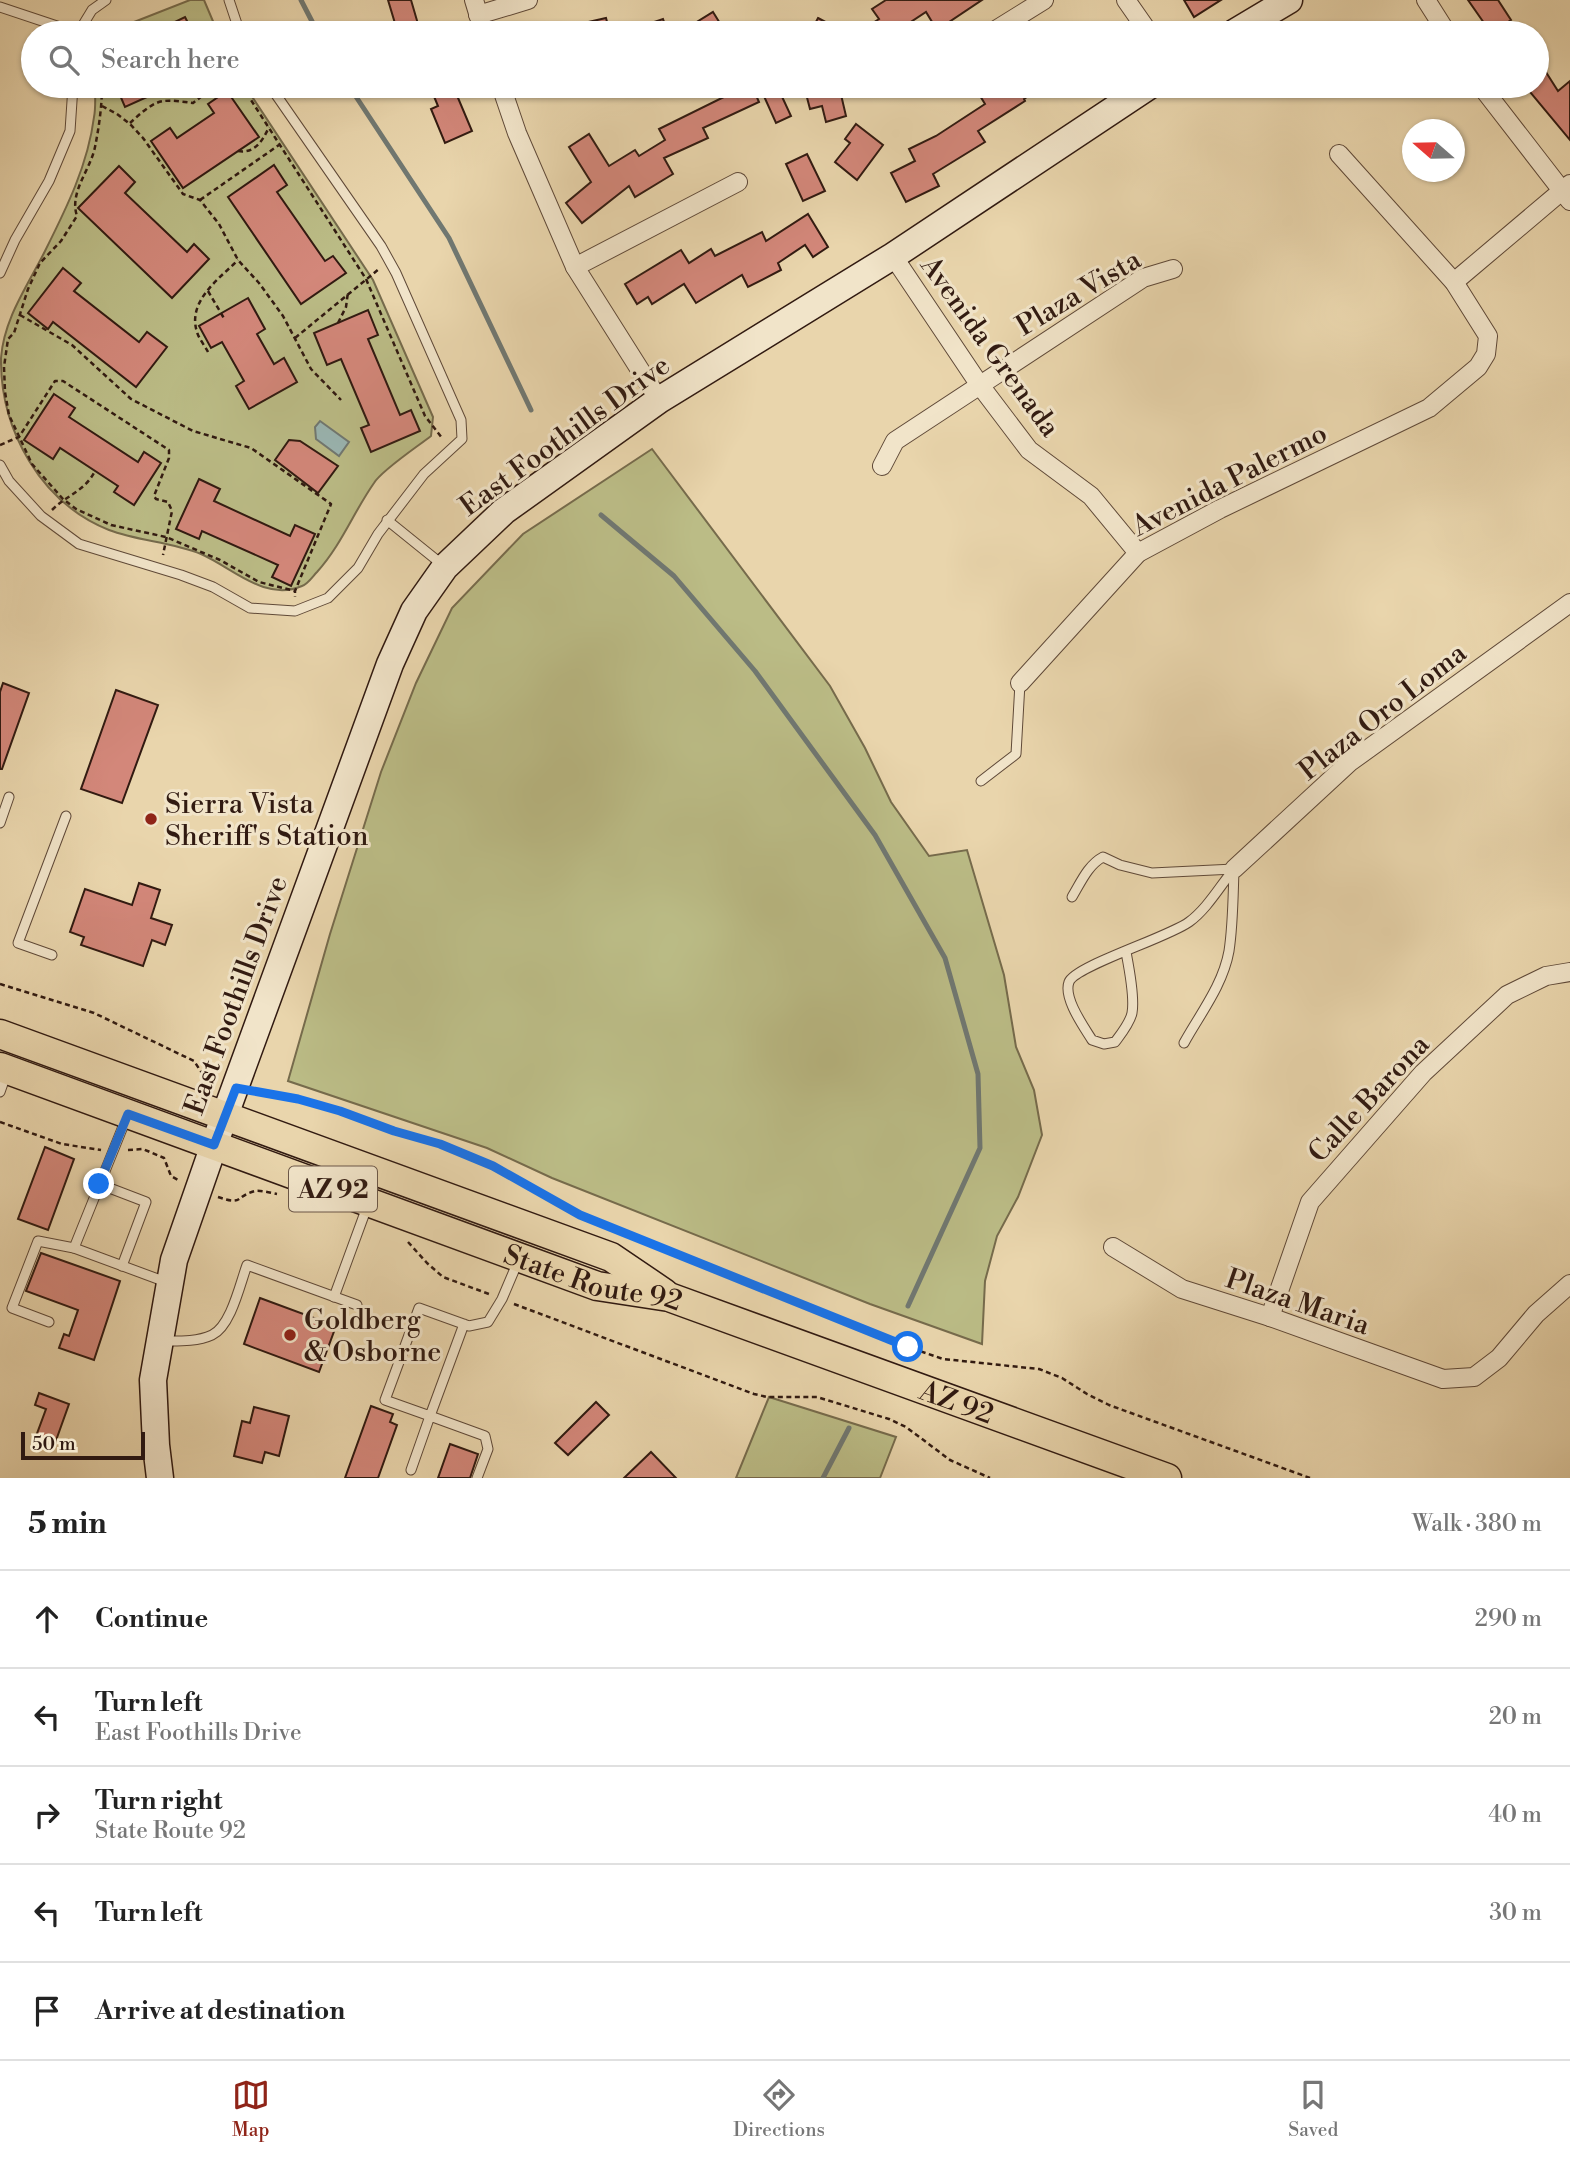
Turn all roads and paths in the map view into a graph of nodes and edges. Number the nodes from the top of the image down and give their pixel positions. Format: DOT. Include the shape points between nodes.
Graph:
graph roads {
  1 [pos="106,0"];
  2 [pos="229,0"];
  3 [pos="528,0"];
  4 [pos="1044,0"];
  5 [pos="1126,0"];
  6 [pos="1289,0"];
  7 [pos="1426,0"];
  8 [pos="0,7"];
  9 [pos="476,7"];
  10 [pos="42,21"];
  11 [pos="85,21"];
  12 [pos="236,21"];
  13 [pos="1010,21"];
  14 [pos="1141,21"];
  15 [pos="1254,21"];
  16 [pos="1439,21"];
  17 [pos="72,98"];
  18 [pos="102,98"];
  19 [pos="199,98"];
  20 [pos="250,98"];
  21 [pos="278,98"];
  22 [pos="505,98"];
  23 [pos="1131,98"];
  24 [pos="1491,98"];
  25 [pos="102,106"];
  26 [pos="130,124"];
  27 [pos="269,127"];
  28 [pos="279,145"];
  29 [pos="238,151"];
  30 [pos="1339,154"];
  31 [pos="738,182"];
  32 [pos="1567,191"];
  33 [pos="200,200"];
  34 [pos="893,256"];
  35 [pos="238,260"];
  36 [pos="390,261"];
  37 [pos="575,267"];
  38 [pos="1173,269"];
  39 [pos="0,273"];
  40 [pos="366,279"];
  41 [pos="1454,282"];
  42 [pos="208,291"];
  43 [pos="348,292"];
  44 [pos="20,315"];
  45 [pos="225,320"];
  46 [pos="338,323"];
  47 [pos="295,338"];
  48 [pos="208,352"];
  49 [pos="979,384"];
  50 [pos="341,400"];
  51 [pos="659,400"];
  52 [pos="19,437"];
  53 [pos="0,445"];
  54 [pos="451,449"];
  55 [pos="0,465"];
  56 [pos="882,466"];
  57 [pos="95,471"];
  58 [pos="63,499"];
  59 [pos="44,519"];
  60 [pos="387,520"];
  61 [pos="166,537"];
  62 [pos="1138,553"];
  63 [pos="445,567"];
  64 [pos="161,569"];
  65 [pos="295,591"];
  66 [pos="1570,603"];
  67 [pos="295,611"];
  68 [pos="1020,683"];
  69 [pos="981,781"];
  70 [pos="9,797"];
  71 [pos="66,816"];
  72 [pos="0,823"];
  73 [pos="1234,869"];
  74 [pos="1072,897"];
  75 [pos="1126,952"];
  76 [pos="52,955"];
  77 [pos="1570,972"];
  78 [pos="0,984"];
  79 [pos="0,1034"];
  80 [pos="1184,1043"];
  81 [pos="3,1076"];
  82 [pos="236,1088"];
  83 [pos="128,1114"];
  84 [pos="225,1116"];
  85 [pos="214,1145"];
  86 [pos="99,1184"];
  87 [pos="198,1189"];
  88 [pos="277,1194"];
  89 [pos="369,1202"];
  90 [pos="407,1240"];
  91 [pos="1113,1247"];
  92 [pos="74,1248"];
  93 [pos="519,1258"];
  94 [pos="122,1266"];
  95 [pos="170,1283"];
  96 [pos="1570,1284"];
  97 [pos="334,1297"];
  98 [pos="669,1297"];
  99 [pos="502,1299"];
  100 [pos="357,1305"];
  101 [pos="1270,1317"];
  102 [pos="49,1322"];
  103 [pos="464,1324"];
  104 [pos="160,1341"];
  105 [pos="430,1416"];
  106 [pos="411,1470"];
  107 [pos="160,1478"];
  108 [pos="477,1478"];
  109 [pos="990,1478"];
  110 [pos="1167,1478"];
  111 [pos="1310,1478"];
  1 -- 11 [label="lane"];
  2 -- 12 [label="lane"];
  3 -- 9 [label="street"];
  4 -- 13 [label="street"];
  5 -- 14 [label="street"];
  6 -- 15 [label="street"];
  7 -- 16 [label="street"];
  8 -- 10 [label="lane"];
  17 -- 39 [label="lane" via="70,131"];
  18 -- 25 [label="path"];
  19 -- 26 [label="path" via="193,103 164,101"];
  20 -- 27 [label="path"];
  21 -- 36 [label="lane"];
  22 -- 37 [label="street"];
  23 -- 34 [label="street, East Foothills Drive"];
  24 -- 32 [label="street"];
  25 -- 26 [label="path"];
  25 -- 44 [label="path" via="92,159 74,202 77,216 40,263"];
  26 -- 33 [label="path" via="183,194"];
  27 -- 28 [label="path"];
  27 -- 29 [label="path" via="255,148"];
  28 -- 33 [label="path"];
  28 -- 40 [label="path"];
  30 -- 41 [label="street"];
  31 -- 37 [label="street"];
  32 -- 41 [label="street"];
  33 -- 35 [label="path"];
  34 -- 49 [label="street, Avenida Grenada"];
  34 -- 51 [label="street, East Foothills Drive"];
  35 -- 42 [label="path"];
  35 -- 47 [label="path"];
  36 -- 40 [label="path"];
  36 -- 54 [label="lane" via="461,420 462,439"];
  37 -- 51 [label="street"];
  38 -- 49 [label="street, Plaza Vista" via="1143,278"];
  40 -- 43 [label="path"];
  40 -- 54 [label="path" via="425,416"];
  41 -- 62 [label="street, Avenida Palermo" via="1488,336 1486,354 1478,367 1429,408"];
  42 -- 45 [label="path"];
  42 -- 48 [label="path" via="200,299 195,321"];
  43 -- 46 [label="path"];
  43 -- 47 [label="path"];
  44 -- 52 [label="path" via="8,339 4,367 9,415"];
  44 -- 65 [label="path" via="72,345 131,399 193,431 251,448 331,504"];
  47 -- 50 [label="path" via="311,369"];
  49 -- 56 [label="street, Plaza Vista" via="894,441"];
  49 -- 62 [label="street, Avenida Grenada" via="1029,450 1091,496"];
  51 -- 63 [label="street, East Foothills Drive" via="504,511"];
  52 -- 53 [label="path"];
  52 -- 58 [label="path" via="32,464"];
  52 -- 61 [label="path" via="55,381 63,381 169,450 154,496 168,502 172,511"];
  54 -- 60 [label="lane"];
  55 -- 59 [label="lane"];
  57 -- 58 [label="path" via="82,489"];
  58 -- 59 [label="path"];
  58 -- 61 [label="path" via="111,526"];
  59 -- 64 [label="lane" via="79,544"];
  60 -- 63 [label="lane"];
  60 -- 67 [label="lane" via="358,568 328,598"];
  61 -- 64 [label="path"];
  61 -- 65 [label="path" via="220,559 259,582"];
  62 -- 68 [label="street, Avenida Palermo"];
  63 -- 82 [label="street, East Foothills Drive" via="414,611 390,664"];
  64 -- 67 [label="lane" via="213,587 250,608"];
  65 -- 67 [label="path"];
  66 -- 73 [label="street, Plaza Oro Loma" via="1350,762"];
  68 -- 69 [label="lane" via="1016,754"];
  70 -- 72 [label="lane"];
  71 -- 76 [label="lane" via="18,943"];
  73 -- 74 [label="lane" via="1152,873 1103,857"];
  73 -- 75 [label="lane" via="1198,915"];
  73 -- 80 [label="lane" via="1228,953 1212,995"];
  75 -- 75 [label="lane" via="1069,980 1068,992 1078,1019 1092,1041 1115,1042 1132,1013"];
  77 -- 101 [label="street, Calle Barona" via="1546,976 1507,995 1423,1073 1310,1202"];
  78 -- 82 [label="path" via="94,1013 194,1061 206,1079"];
  79 -- 84 [label="main road, State Route 92 / AZ 92"];
  81 -- 83 [label="main road, State Route 92 / AZ 92"];
  82 -- 84 [label="street, East Foothills Drive"];
  82 -- 111 [label="path" via="298,1099 440,1144 493,1166 580,1215 908,1347 943,1359 1039,1369 1109,1405"];
  83 -- 85 [label="main road, State Route 92 / AZ 92"];
  83 -- 86 [label="lane"];
  84 -- 85 [label="street, East Foothills Drive"];
  84 -- 98 [label="main road, State Route 92 / AZ 92" via="611,1257"];
  85 -- 87 [label="street, East Foothills Drive"];
  85 -- 89 [label="main road, State Route 92 / AZ 92"];
  86 -- 92 [label="lane"];
  86 -- 94 [label="lane" via="146,1202"];
  87 -- 88 [label="path" via="233,1202 256,1191"];
  87 -- 95 [label="street, East Foothills Drive"];
  89 -- 93 [label="main road, State Route 92 / AZ 92"];
  89 -- 97 [label="lane"];
  90 -- 99 [label="path" via="443,1277"];
  91 -- 101 [label="street, Plaza Maria" via="1182,1289"];
  92 -- 94 [label="lane"];
  92 -- 102 [label="lane" via="38,1241 12,1308"];
  93 -- 98 [label="main road, State Route 92 / AZ 92" via="597,1286"];
  93 -- 99 [label="lane"];
  94 -- 95 [label="lane"];
  95 -- 104 [label="street, East Foothills Drive"];
  96 -- 101 [label="street, Plaza Maria" via="1536,1314 1499,1358 1474,1377 1443,1380"];
  97 -- 100 [label="lane"];
  97 -- 104 [label="lane" via="247,1265 228,1317 214,1334 188,1341"];
  98 -- 110 [label="main road, AZ 92 / AZ 92"];
  99 -- 103 [label="lane" via="488,1322"];
  99 -- 109 [label="path" via="754,1394 817,1397 889,1419 950,1460"];
  103 -- 105 [label="lane"];
  103 -- 105 [label="lane" via="419,1308 414,1319 385,1400"];
  104 -- 107 [label="street, East Foothills Drive" via="153,1380"];
  105 -- 106 [label="lane"];
  105 -- 108 [label="lane" via="485,1436 488,1449"];
}
